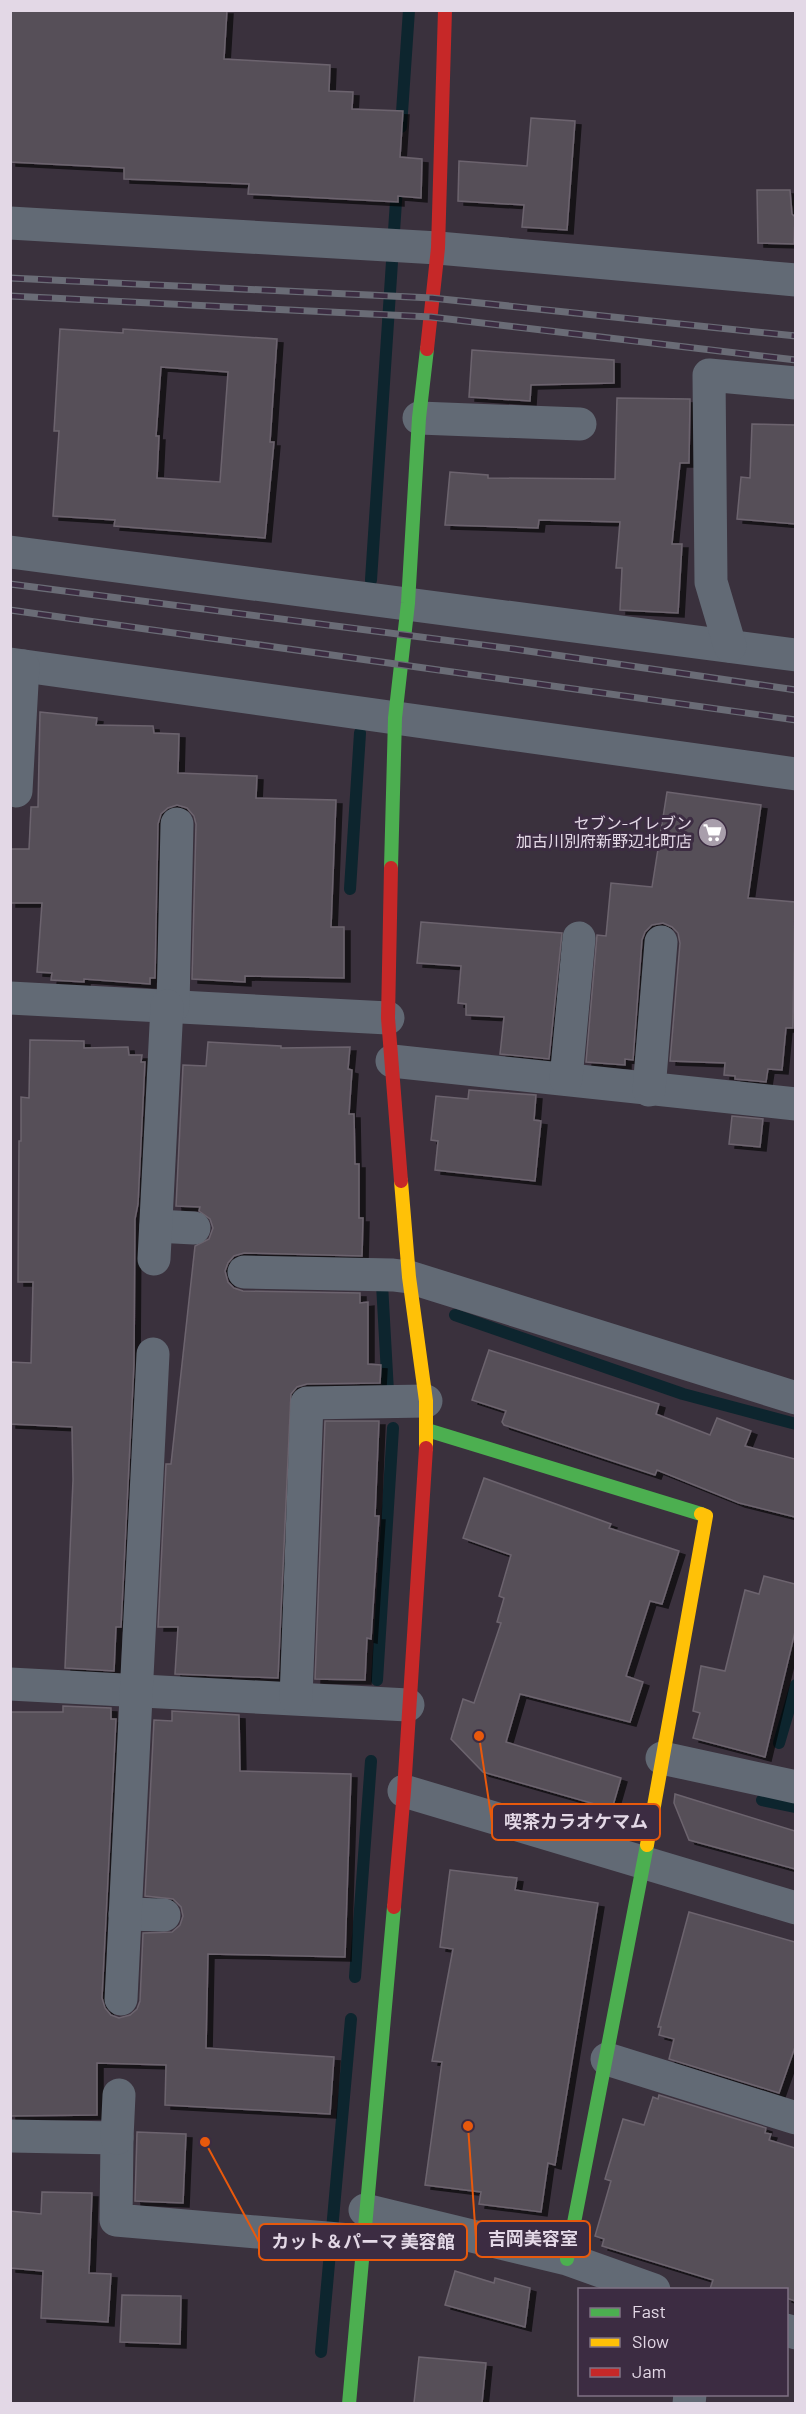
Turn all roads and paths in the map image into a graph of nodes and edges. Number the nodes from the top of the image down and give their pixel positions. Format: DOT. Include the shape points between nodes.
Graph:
graph roads {
  1 [pos="446,10"];
  2 [pos="10,223"];
  3 [pos="438,248"];
  4 [pos="795,280"];
  5 [pos="795,383"];
  6 [pos="419,418"];
  7 [pos="580,424"];
  8 [pos="10,552"];
  9 [pos="408,603"];
  10 [pos="730,646"];
  11 [pos="795,655"];
  12 [pos="16,665"];
  13 [pos="395,718"];
  14 [pos="795,774"];
  15 [pos="16,791"];
  16 [pos="177,824"];
  17 [pos="579,938"];
  18 [pos="661,942"];
  19 [pos="10,998"];
  20 [pos="170,1006"];
  21 [pos="388,1018"];
  22 [pos="392,1061"];
  23 [pos="566,1079"];
  24 [pos="649,1090"];
  25 [pos="795,1104"];
  26 [pos="156,1226"];
  27 [pos="194,1228"];
  28 [pos="154,1259"];
  29 [pos="244,1272"];
  30 [pos="409,1277"];
  31 [pos="153,1354"];
  32 [pos="795,1398"];
  33 [pos="426,1415"];
  34 [pos="10,1684"];
  35 [pos="137,1690"];
  36 [pos="296,1698"];
  37 [pos="408,1704"];
  38 [pos="662,1758"];
  39 [pos="795,1788"];
  40 [pos="404,1791"];
  41 [pos="644,1862"];
  42 [pos="795,1908"];
  43 [pos="125,1914"];
  44 [pos="164,1915"];
  45 [pos="121,1999"];
  46 [pos="607,2059"];
  47 [pos="119,2095"];
  48 [pos="795,2118"];
  49 [pos="10,2136"];
  50 [pos="117,2138"];
  51 [pos="363,2225"];
  52 [pos="567,2259"];
  53 [pos="651,2288"];
  54 [pos="349,2403"];
  1 -- 3 [label="street"];
  2 -- 3 [label="street"];
  3 -- 4 [label="street"];
  3 -- 6 [label="street"];
  5 -- 10 [label="street" via="709,375 711,582"];
  6 -- 7 [label="street"];
  6 -- 9 [label="street"];
  8 -- 9 [label="street"];
  9 -- 10 [label="street"];
  9 -- 13 [label="street"];
  10 -- 11 [label="street"];
  12 -- 13 [label="street"];
  12 -- 15 [label="street"];
  13 -- 14 [label="street"];
  13 -- 21 [label="street"];
  16 -- 20 [label="street"];
  17 -- 23 [label="street"];
  18 -- 24 [label="street"];
  19 -- 20 [label="street"];
  20 -- 21 [label="street"];
  20 -- 26 [label="street"];
  21 -- 22 [label="street"];
  22 -- 23 [label="street"];
  22 -- 30 [label="street"];
  23 -- 24 [label="street"];
  24 -- 25 [label="street"];
  26 -- 27 [label="street"];
  26 -- 28 [label="street"];
  29 -- 30 [label="street"];
  30 -- 32 [label="street"];
  30 -- 33 [label="street"];
  31 -- 35 [label="street"];
  33 -- 36 [label="street" via="307,1403"];
  33 -- 37 [label="street"];
  33 -- 38 [label="street" via="706,1516"];
  34 -- 35 [label="street"];
  35 -- 36 [label="street"];
  35 -- 43 [label="street"];
  36 -- 37 [label="street"];
  37 -- 40 [label="street"];
  38 -- 39 [label="street"];
  38 -- 41 [label="street"];
  40 -- 41 [label="street"];
  40 -- 51 [label="street"];
  41 -- 42 [label="street"];
  41 -- 46 [label="street"];
  43 -- 44 [label="street"];
  43 -- 45 [label="street"];
  46 -- 48 [label="street"];
  46 -- 52 [label="street"];
  47 -- 50 [label="street"];
  49 -- 50 [label="street"];
  50 -- 51 [label="street" via="116,2220"];
  51 -- 52 [label="street"];
  51 -- 54 [label="street"];
  52 -- 53 [label="street"];
}
